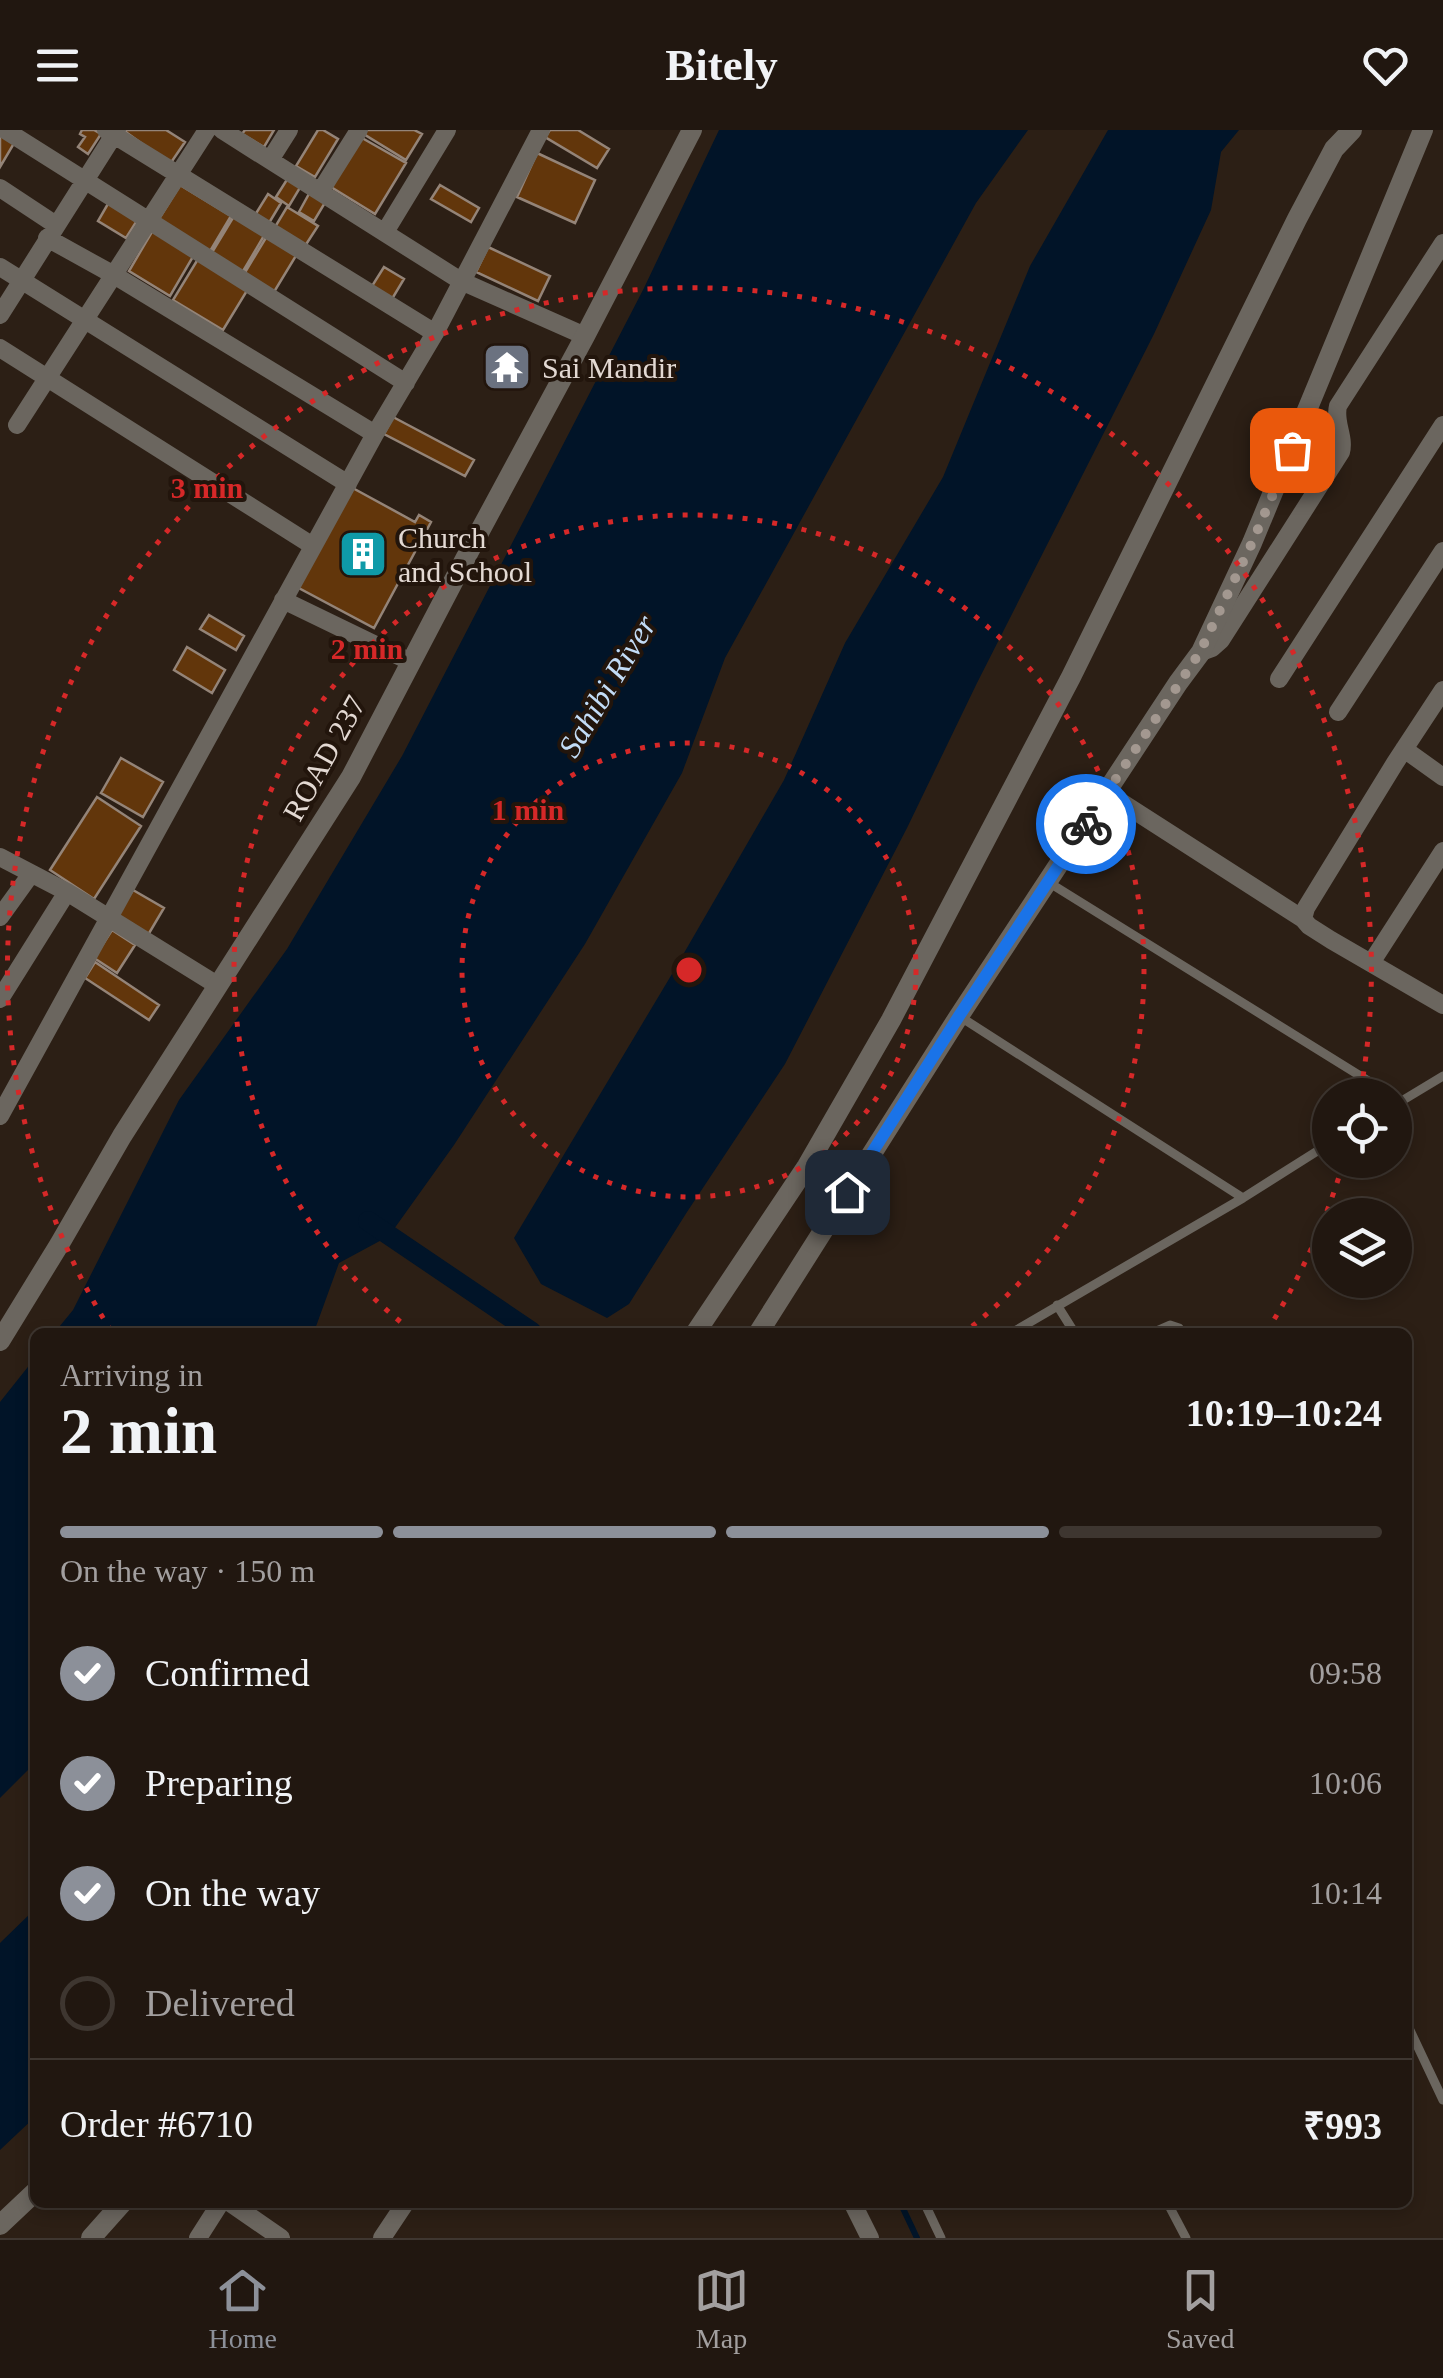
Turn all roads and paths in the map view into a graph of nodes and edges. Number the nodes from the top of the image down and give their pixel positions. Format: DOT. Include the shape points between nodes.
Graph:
graph roads {
  1 [pos="5,130"];
  2 [pos="207,130"];
  3 [pos="222,130"];
  4 [pos="288,130"];
  5 [pos="359,130"];
  6 [pos="447,130"];
  7 [pos="541,130"];
  8 [pos="692,130"];
  9 [pos="1352,130"];
  10 [pos="1423,130"];
  11 [pos="112,132"];
  12 [pos="270,160"];
  13 [pos="177,173"];
  14 [pos="84,180"];
  15 [pos="0,188"];
  16 [pos="320,192"];
  17 [pos="148,221"];
  18 [pos="52,231"];
  19 [pos="386,232"];
  20 [pos="1443,243"];
  21 [pos="0,266"];
  22 [pos="114,275"];
  23 [pos="22,280"];
  24 [pos="461,282"];
  25 [pos="0,314"];
  26 [pos="86,320"];
  27 [pos="435,333"];
  28 [pos="585,336"];
  29 [pos="0,348"];
  30 [pos="49,378"];
  31 [pos="406,382"];
  32 [pos="17,425"];
  33 [pos="1443,425"];
  34 [pos="374,434"];
  35 [pos="348,484"];
  36 [pos="313,546"];
  37 [pos="1443,551"];
  38 [pos="283,600"];
  39 [pos="1200,652"];
  40 [pos="411,662"];
  41 [pos="1279,678"];
  42 [pos="1443,690"];
  43 [pos="1338,712"];
  44 [pos="1404,749"];
  45 [pos="1443,776"];
  46 [pos="1107,793"];
  47 [pos="1443,851"];
  48 [pos="0,857"];
  49 [pos="31,874"];
  50 [pos="1048,882"];
  51 [pos="67,892"];
  52 [pos="0,917"];
  53 [pos="108,917"];
  54 [pos="1303,919"];
  55 [pos="1371,964"];
  56 [pos="217,984"];
  57 [pos="0,998"];
  58 [pos="1442,1002"];
  59 [pos="959,1016"];
  60 [pos="1443,1076"];
  61 [pos="1361,1078"];
  62 [pos="1412,1092"];
  63 [pos="0,1116"];
  64 [pos="1312,1154"];
  65 [pos="1243,1198"];
  66 [pos="1057,1305"];
  67 [pos="699,1328"];
  68 [pos="762,1328"];
  69 [pos="1020,1328"];
  70 [pos="1071,1328"];
  71 [pos="0,1341"];
  72 [pos="1412,2034"];
  73 [pos="1443,2100"];
  74 [pos="30,2197"];
  75 [pos="118,2208"];
  76 [pos="220,2208"];
  77 [pos="234,2208"];
  78 [pos="402,2208"];
  79 [pos="855,2208"];
  80 [pos="927,2208"];
  81 [pos="1170,2208"];
  82 [pos="0,2225"];
  83 [pos="92,2238"];
  84 [pos="198,2238"];
  85 [pos="280,2238"];
  86 [pos="382,2238"];
  87 [pos="870,2238"];
  88 [pos="941,2238"];
  89 [pos="1186,2238"];
  1 -- 14 [label="street"];
  2 -- 13 [label="street"];
  3 -- 12 [label="street"];
  4 -- 12 [label="street"];
  5 -- 16 [label="street"];
  6 -- 19 [label="street"];
  7 -- 24 [label="street"];
  8 -- 28 [label="street, ROAD 237"];
  9 -- 67 [label="street" via="1306,201 1071,677 891,1020 808,1166"];
  10 -- 39 [label="street" via="1267,509"];
  11 -- 13 [label="street"];
  11 -- 14 [label="street"];
  12 -- 16 [label="street"];
  13 -- 17 [label="street"];
  13 -- 27 [label="street"];
  14 -- 17 [label="street"];
  14 -- 18 [label="street"];
  15 -- 18 [label="street"];
  16 -- 19 [label="street"];
  17 -- 22 [label="street"];
  17 -- 31 [label="street"];
  18 -- 22 [label="street"];
  18 -- 23 [label="street"];
  19 -- 24 [label="street"];
  20 -- 39 [label="street" via="1338,406 1341,452 1220,640"];
  21 -- 23 [label="street"];
  22 -- 26 [label="street"];
  22 -- 34 [label="street"];
  23 -- 25 [label="street"];
  23 -- 26 [label="street"];
  24 -- 27 [label="street"];
  24 -- 28 [label="street"];
  26 -- 30 [label="street"];
  26 -- 35 [label="street"];
  27 -- 31 [label="street"];
  28 -- 40 [label="street, ROAD 237"];
  29 -- 30 [label="street"];
  30 -- 32 [label="street"];
  30 -- 36 [label="street"];
  31 -- 34 [label="street"];
  33 -- 41 [label="street"];
  34 -- 35 [label="street"];
  35 -- 36 [label="street"];
  36 -- 38 [label="street"];
  37 -- 43 [label="street"];
  38 -- 40 [label="street"];
  38 -- 53 [label="street"];
  39 -- 46 [label="street"];
  40 -- 56 [label="street, ROAD 237" via="342,793"];
  42 -- 44 [label="street"];
  44 -- 45 [label="street"];
  44 -- 54 [label="street"];
  46 -- 50 [label="street"];
  46 -- 54 [label="street"];
  47 -- 55 [label="street"];
  48 -- 49 [label="street"];
  49 -- 51 [label="street"];
  49 -- 52 [label="street"];
  50 -- 59 [label="street"];
  50 -- 61 [label="lane"];
  51 -- 53 [label="street"];
  51 -- 57 [label="street"];
  53 -- 56 [label="street"];
  53 -- 63 [label="street"];
  54 -- 55 [label="street"];
  55 -- 58 [label="street"];
  56 -- 71 [label="street, ROAD 237"];
  59 -- 65 [label="lane"];
  59 -- 68 [label="street"];
  60 -- 62 [label="lane"];
  64 -- 65 [label="lane"];
  65 -- 66 [label="lane"];
  66 -- 69 [label="lane"];
  66 -- 70 [label="lane"];
  72 -- 73 [label="lane"];
  74 -- 82 [label="street"];
  75 -- 83 [label="street"];
  76 -- 84 [label="street"];
  77 -- 85 [label="street"];
  78 -- 86 [label="street"];
  79 -- 87 [label="street"];
  80 -- 88 [label="lane"];
  81 -- 89 [label="lane"];
}
